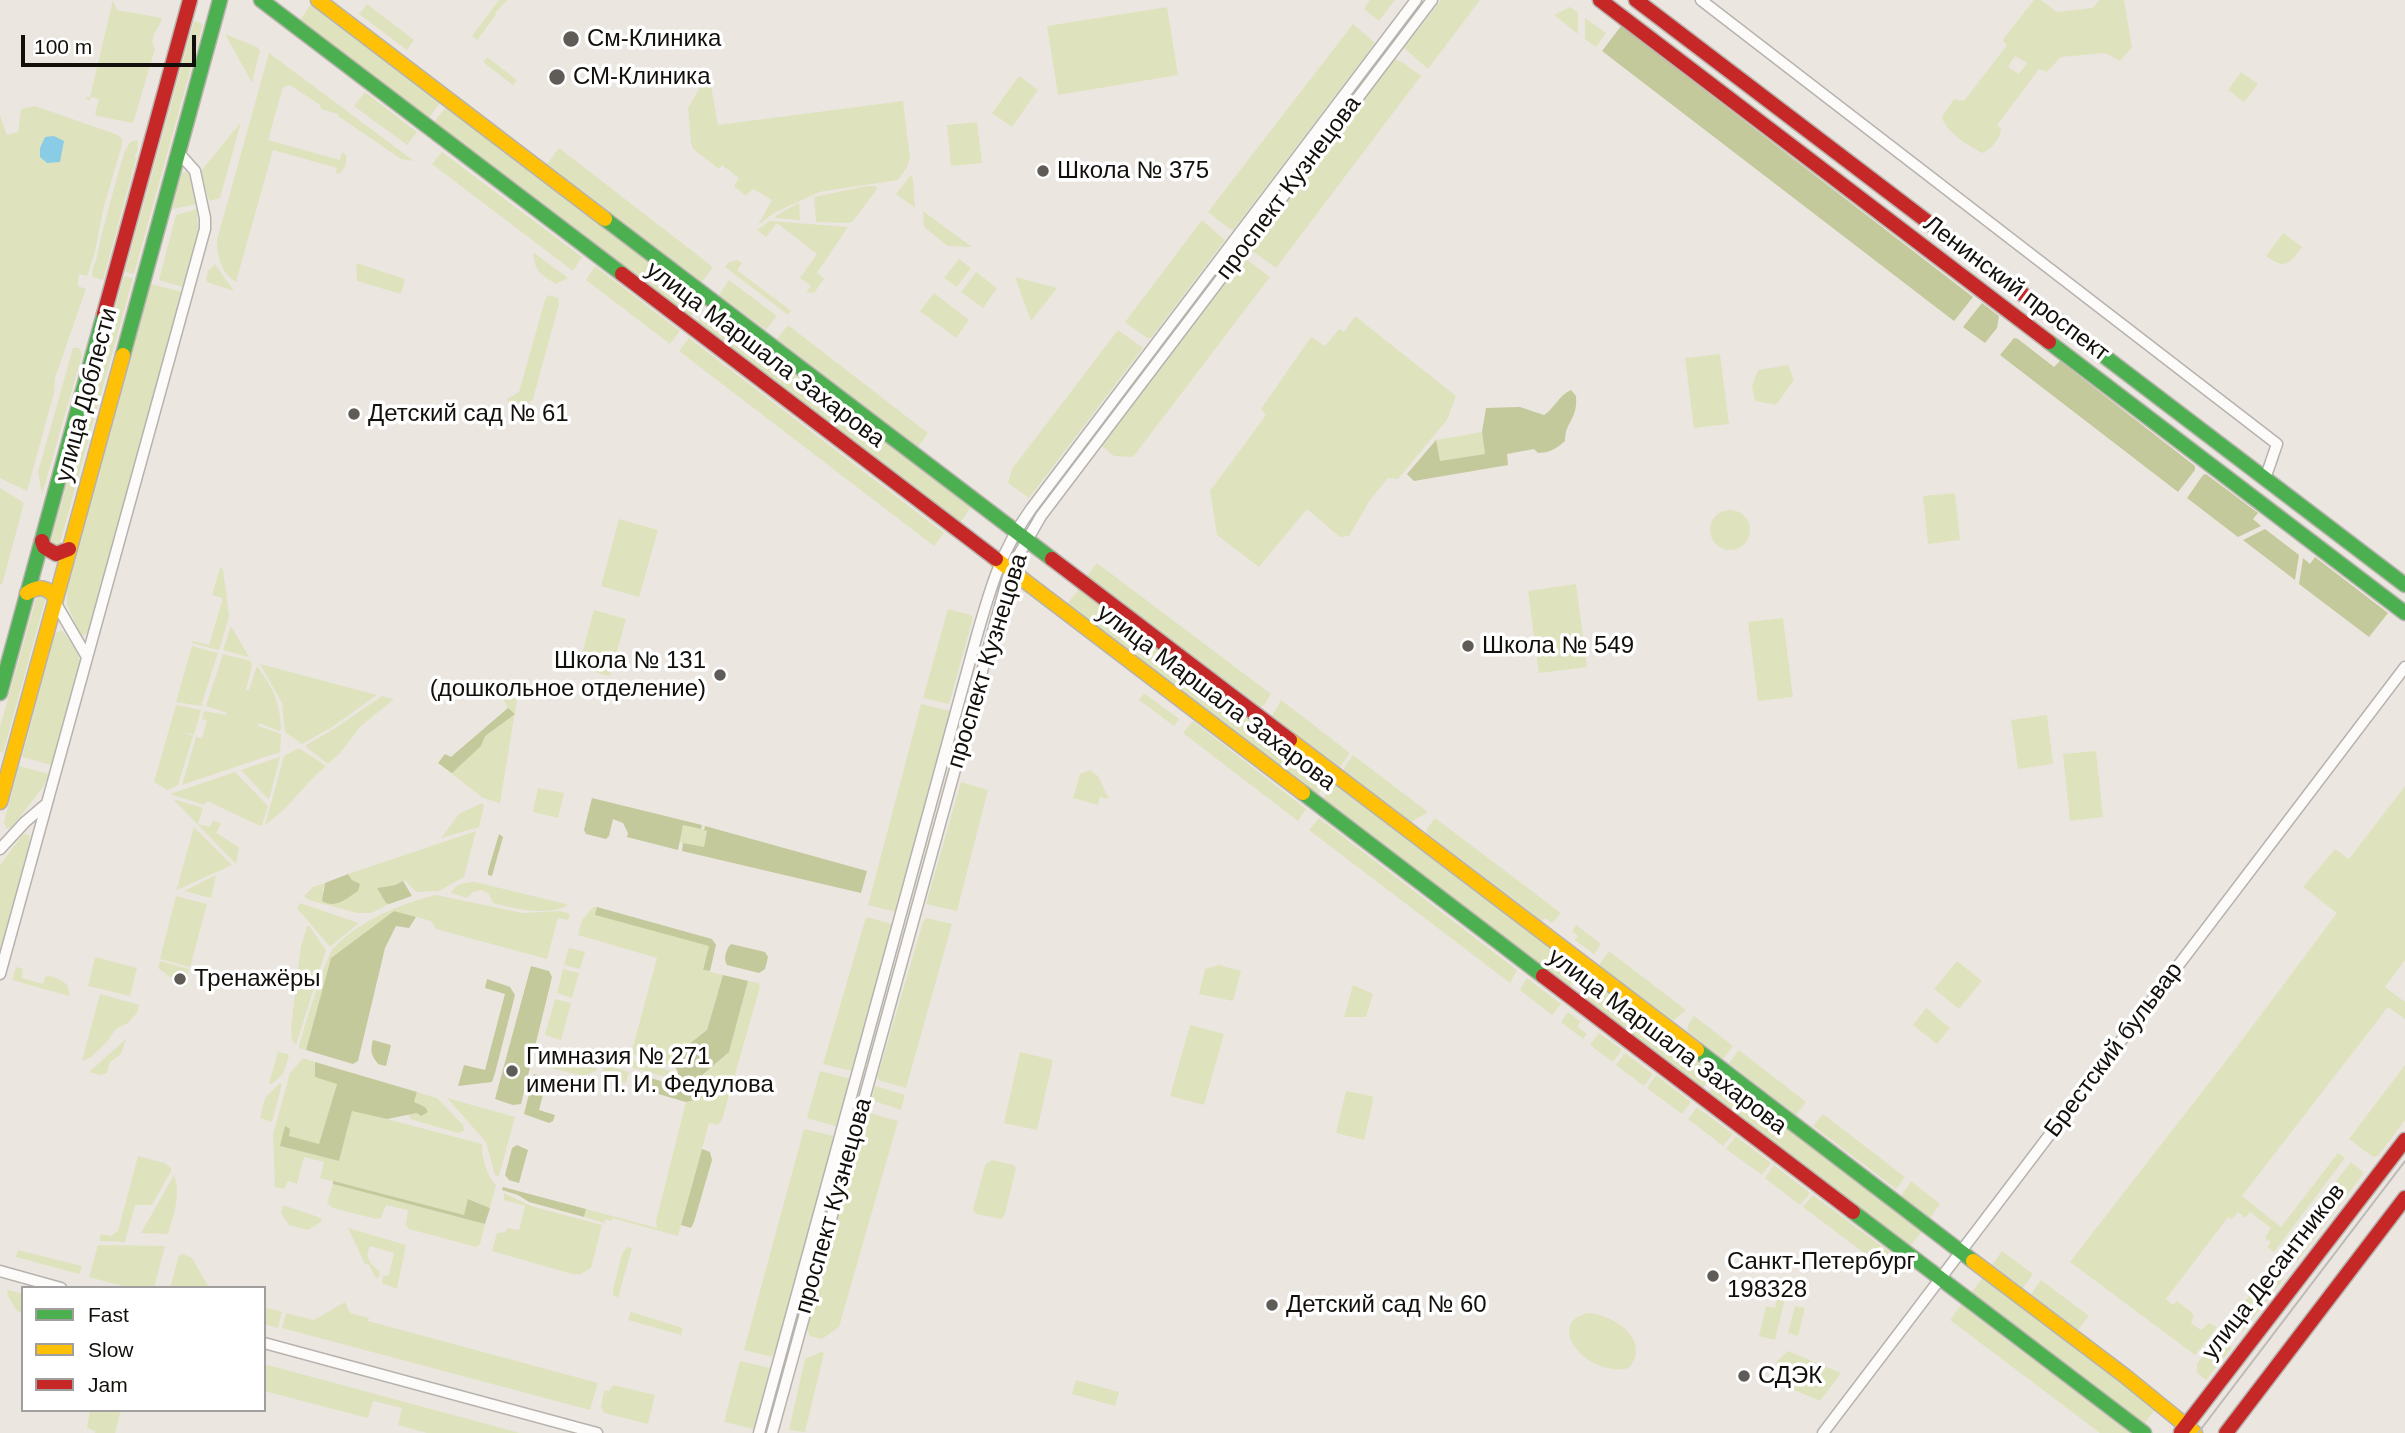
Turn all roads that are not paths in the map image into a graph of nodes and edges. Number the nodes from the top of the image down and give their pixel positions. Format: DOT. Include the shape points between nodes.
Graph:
graph roads {
  1 [pos="190,0"];
  2 [pos="220,0"];
  3 [pos="261,0"];
  4 [pos="318,0"];
  5 [pos="1416,0"];
  6 [pos="1432,0"];
  7 [pos="1600,0"];
  8 [pos="1636,0"];
  9 [pos="1701,0"];
  10 [pos="178,152"];
  11 [pos="2265,479"];
  12 [pos="1021,535"];
  13 [pos="42,541"];
  14 [pos="69,549"];
  15 [pos="1005,566"];
  16 [pos="2405,586"];
  17 [pos="27,593"];
  18 [pos="55,601"];
  19 [pos="2405,613"];
  20 [pos="88,657"];
  21 [pos="2405,667"];
  22 [pos="0,693"];
  23 [pos="0,802"];
  24 [pos="47,804"];
  25 [pos="0,849"];
  26 [pos="0,974"];
  27 [pos="2405,1140"];
  28 [pos="2405,1198"];
  29 [pos="1961,1251"];
  30 [pos="0,1271"];
  31 [pos="1941,1279"];
  32 [pos="54,1286"];
  33 [pos="266,1344"];
  34 [pos="2187,1431"];
  35 [pos="597,1433"];
  36 [pos="759,1433"];
  37 [pos="772,1433"];
  38 [pos="1823,1433"];
  39 [pos="2144,1433"];
  40 [pos="2226,1433"];
  1 -- 13 [label="street, улица Доблести"];
  2 -- 10 [label="street, улица Доблести"];
  3 -- 15 [label="street, улица Маршала Захарова"];
  4 -- 12 [label="street, улица Маршала Захарова"];
  5 -- 12 [label="street, проспект Кузнецова"];
  6 -- 12 [label="street, проспект Кузнецова" via="1080,465"];
  7 -- 19 [label="street, Ленинский проспект"];
  8 -- 11 [label="street, Ленинский проспект"];
  9 -- 11 [label="street" via="2277,443"];
  10 -- 14 [label="street, улица Доблести"];
  10 -- 20 [label="street" via="195,171 205,229"];
  11 -- 16 [label="street, Ленинский проспект"];
  12 -- 15 [label="street, проспект Кузнецова"];
  12 -- 29 [label="street, улица Маршала Захарова"];
  13 -- 14 [label="street" via="56,554"];
  13 -- 17 [label="street, улица Доблести"];
  14 -- 18 [label="street, улица Доблести"];
  15 -- 31 [label="street, улица Маршала Захарова"];
  15 -- 36 [label="street, проспект Кузнецова" via="974,648"];
  15 -- 37 [label="street, проспект Кузнецова"];
  17 -- 18 [label="street" via="47,588"];
  17 -- 22 [label="street, улица Доблести"];
  18 -- 20 [label="street"];
  18 -- 23 [label="street, улица Доблести"];
  20 -- 24 [label="street"];
  21 -- 29 [label="street, Брестский бульвар"];
  24 -- 25 [label="street"];
  24 -- 26 [label="street"];
  27 -- 34 [label="street, улица Десантников"];
  28 -- 40 [label="street"];
  29 -- 31 [label="street, Брестский бульвар"];
  29 -- 34 [label="street, улица Маршала Захарова" via="2153,1398"];
  30 -- 32 [label="street"];
  31 -- 38 [label="street, Брестский бульвар"];
  31 -- 39 [label="street, улица Маршала Захарова"];
  33 -- 35 [label="street"];
}
